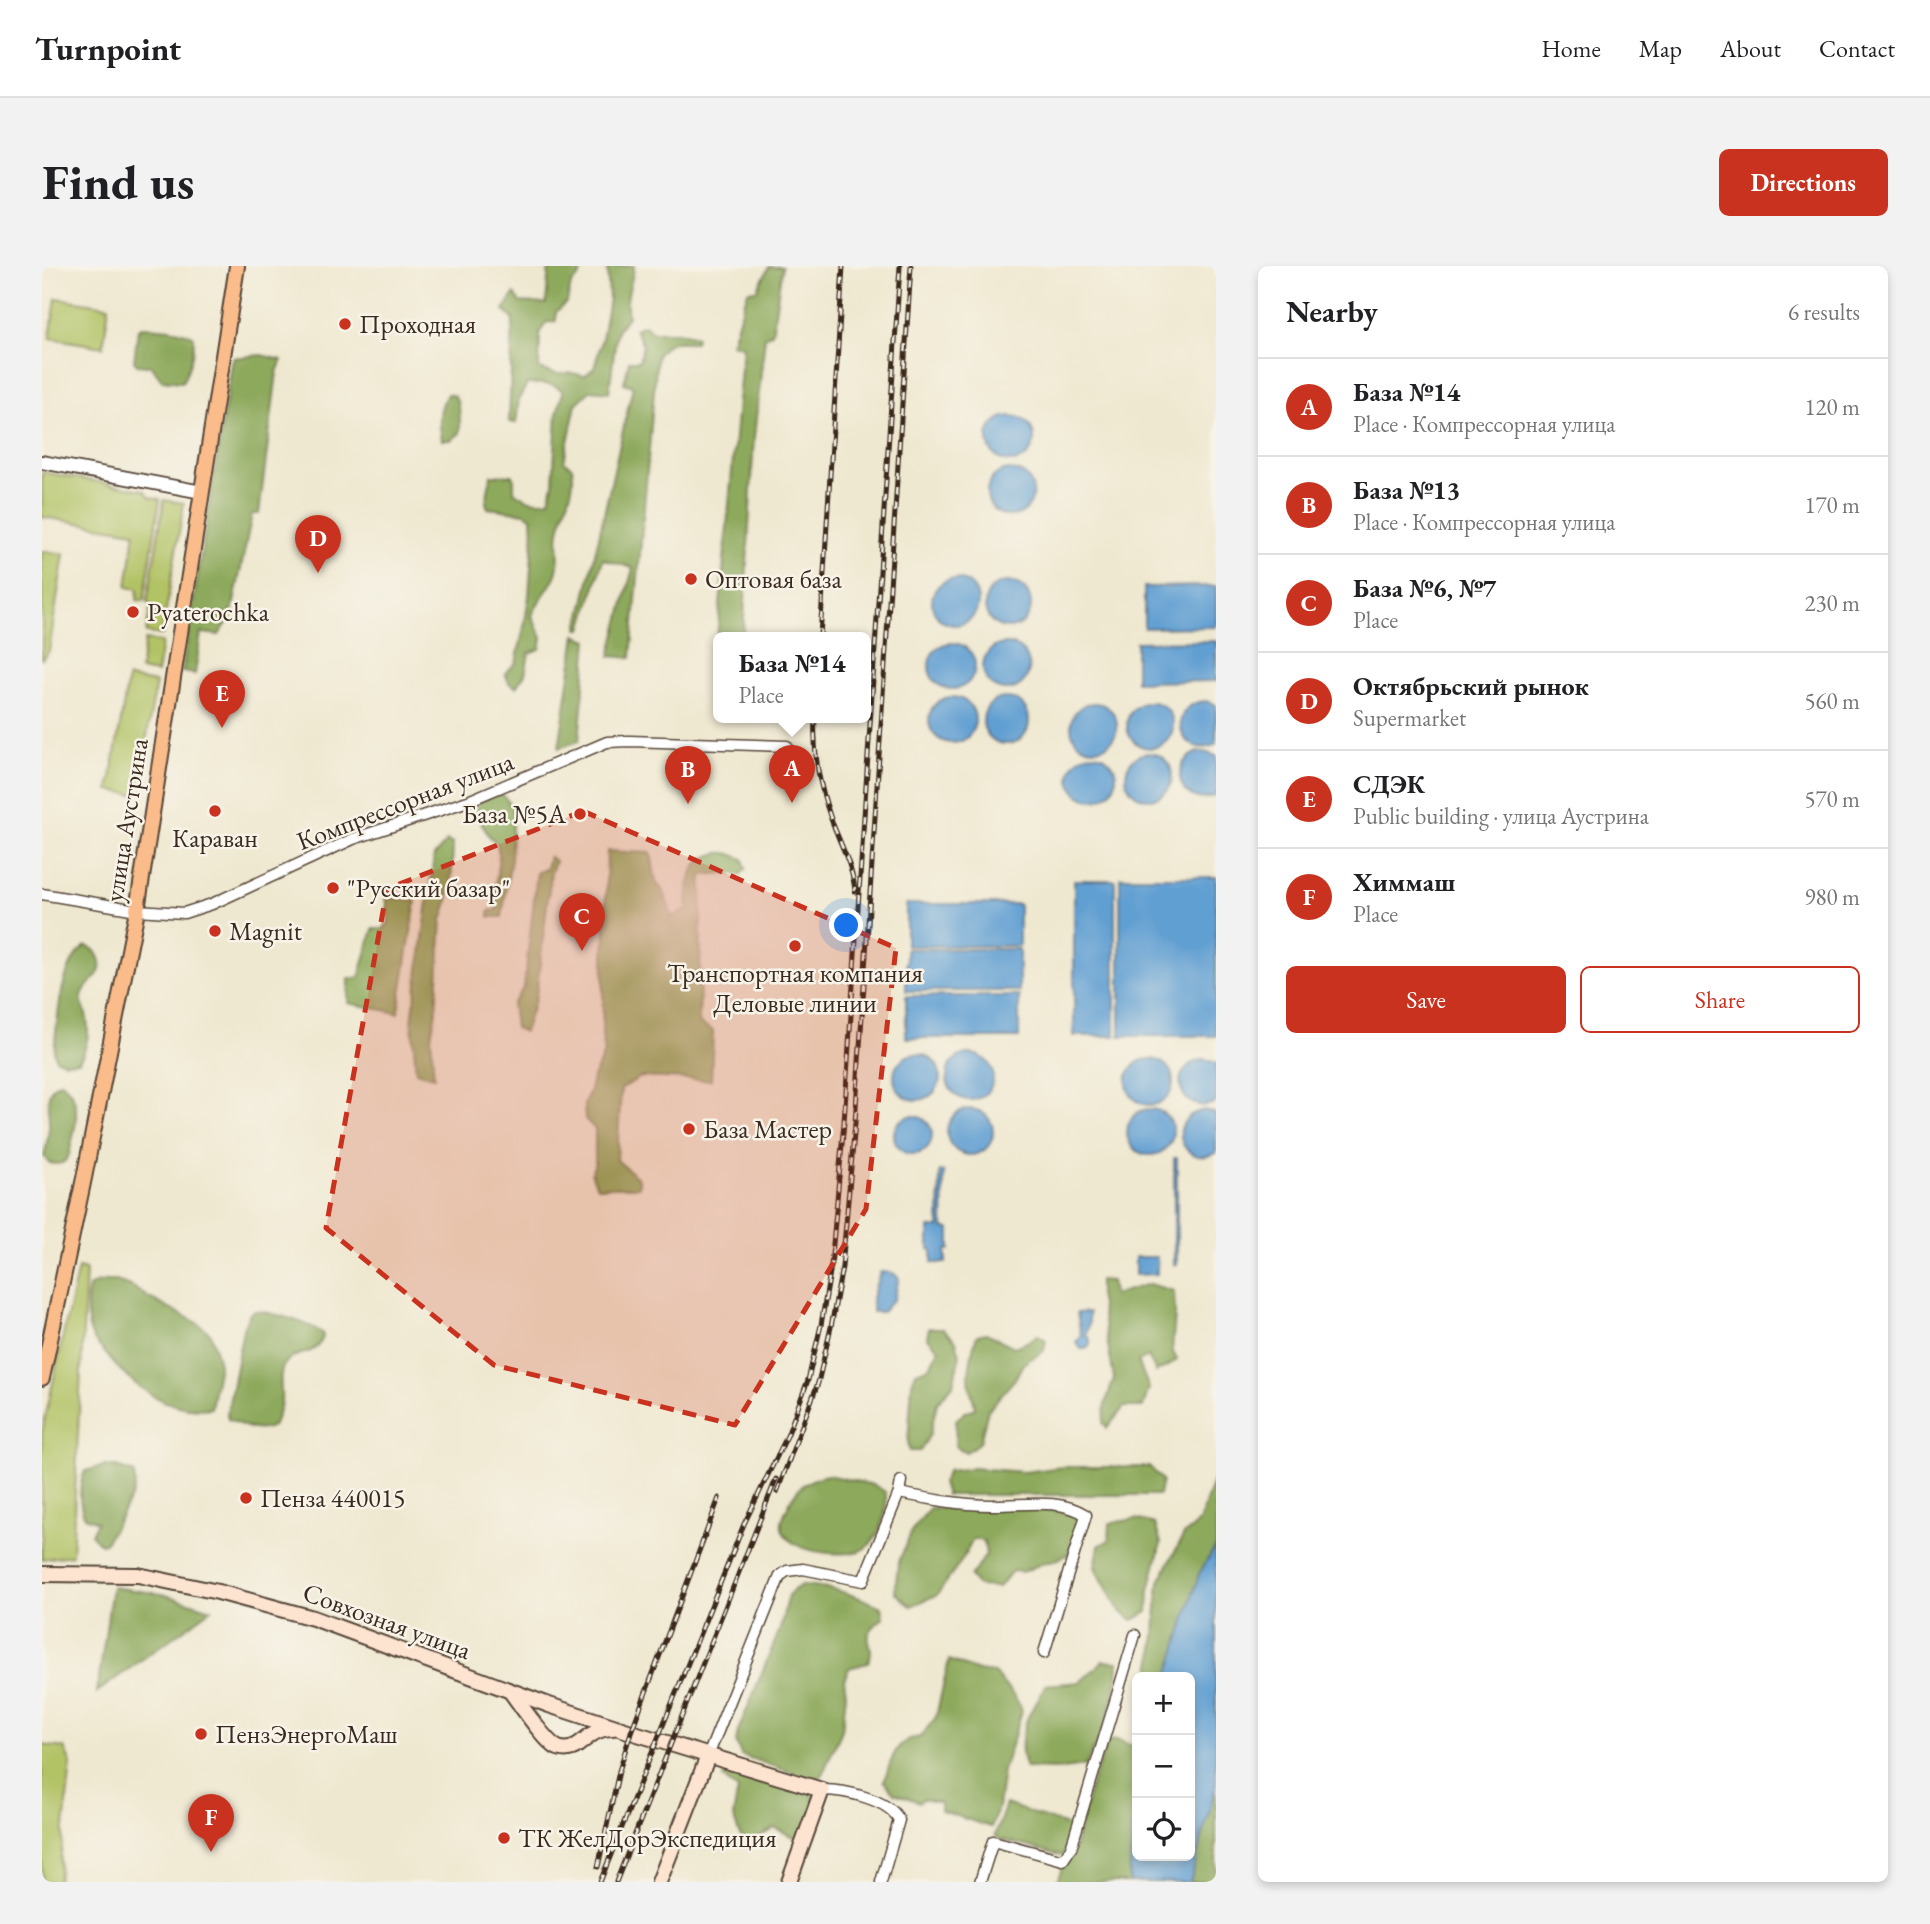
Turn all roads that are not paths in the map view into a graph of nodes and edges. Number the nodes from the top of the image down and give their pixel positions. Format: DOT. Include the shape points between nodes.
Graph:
graph roads {
  1 [pos="237,266"];
  2 [pos="42,462"];
  3 [pos="202,492"];
  4 [pos="787,746"];
  5 [pos="42,894"];
  6 [pos="137,910"];
  7 [pos="42,1378"];
  8 [pos="901,1481"];
  9 [pos="899,1493"];
  10 [pos="42,1574"];
  11 [pos="1135,1635"];
  12 [pos="1044,1653"];
  13 [pos="511,1692"];
  14 [pos="578,1715"];
  15 [pos="618,1728"];
  16 [pos="583,1741"];
  17 [pos="708,1756"];
  18 [pos="822,1790"];
  19 [pos="659,1882"];
  20 [pos="789,1882"];
  21 [pos="881,1882"];
  22 [pos="980,1882"];
  1 -- 3 [label="main road, улица Аустрина"];
  2 -- 3 [label="street"];
  3 -- 6 [label="main road, улица Аустрина"];
  4 -- 6 [label="street, Компрессорная улица" via="607,742 468,801 353,839 212,904 184,913"];
  5 -- 6 [label="street, Компрессорная улица"];
  6 -- 7 [label="main road, улица Аустрина"];
  8 -- 9 [label="street"];
  9 -- 12 [label="street" via="990,1505 1044,1503 1086,1516"];
  9 -- 17 [label="street" via="863,1581 803,1569 780,1576"];
  10 -- 13 [label="main road, Совхозная улица" via="138,1575 218,1592 313,1618"];
  11 -- 22 [label="street" via="1071,1848 1063,1860 993,1841"];
  13 -- 14 [label="main road, Совхозная улица"];
  13 -- 16 [label="main road" via="551,1744 567,1750"];
  14 -- 15 [label="main road, Совхозная улица"];
  14 -- 16 [label="main road" via="585,1726"];
  15 -- 16 [label="main road" via="599,1729"];
  15 -- 17 [label="main road, Совхозная улица"];
  17 -- 18 [label="main road, Совхозная улица"];
  17 -- 19 [label="main road"];
  18 -- 20 [label="main road"];
  18 -- 21 [label="street" via="851,1793 895,1812 899,1820"];
}
